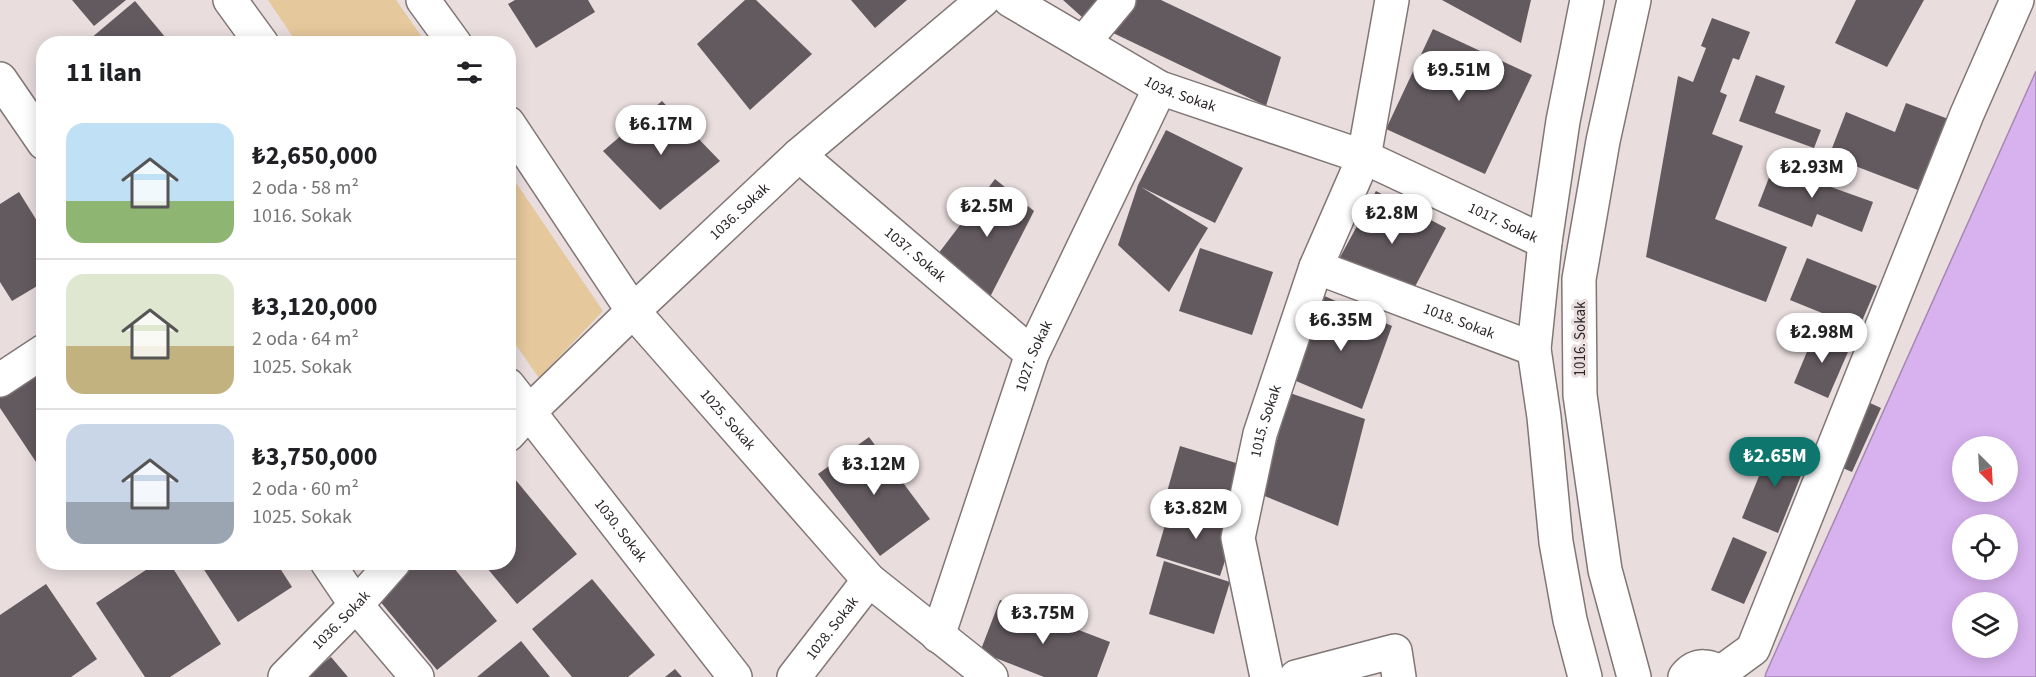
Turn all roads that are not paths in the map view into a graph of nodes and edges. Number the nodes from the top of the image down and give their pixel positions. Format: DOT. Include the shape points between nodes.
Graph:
graph roads {
  1 [pos="230,0"];
  2 [pos="423,0"];
  3 [pos="983,0"];
  4 [pos="1010,0"];
  5 [pos="1119,0"];
  6 [pos="1392,0"];
  7 [pos="1587,0"];
  8 [pos="1634,0"];
  9 [pos="2017,0"];
  10 [pos="256,36"];
  11 [pos="448,36"];
  12 [pos="1083,44"];
  13 [pos="0,79"];
  14 [pos="1160,88"];
  15 [pos="36,131"];
  16 [pos="516,135"];
  17 [pos="799,155"];
  18 [pos="1364,157"];
  19 [pos="1545,242"];
  20 [pos="1316,267"];
  21 [pos="633,311"];
  22 [pos="1534,349"];
  23 [pos="1032,354"];
  24 [pos="36,356"];
  25 [pos="0,380"];
  26 [pos="518,424"];
  27 [pos="332,570"];
  28 [pos="387,570"];
  29 [pos="869,580"];
  30 [pos="356,605"];
  31 [pos="938,636"];
  32 [pos="1397,664"];
  33 [pos="1722,675"];
  34 [pos="285,677"];
  35 [pos="417,677"];
  36 [pos="735,677"];
  37 [pos="794,677"];
  38 [pos="991,677"];
  39 [pos="1268,677"];
  40 [pos="1296,677"];
  41 [pos="1585,677"];
  42 [pos="1634,677"];
  43 [pos="1685,677"];
  1 -- 10 [label="street"];
  2 -- 11 [label="street"];
  3 -- 17 [label="street, 1036. Sokak"];
  4 -- 12 [label="street, 1034. Sokak"];
  5 -- 12 [label="street"];
  6 -- 18 [label="street, 1015. Sokak"];
  7 -- 19 [label="street"];
  8 -- 42 [label="street, 1016. Sokak" via="1603,141 1579,279 1580,395 1605,570"];
  9 -- 33 [label="street" via="1753,649"];
  12 -- 14 [label="street, 1034. Sokak"];
  13 -- 15 [label="street"];
  14 -- 18 [label="street, 1034. Sokak"];
  14 -- 23 [label="street, 1027. Sokak"];
  16 -- 21 [label="street, 1025. Sokak"];
  17 -- 21 [label="street, 1036. Sokak"];
  17 -- 23 [label="street, 1037. Sokak"];
  18 -- 19 [label="street, 1017. Sokak"];
  18 -- 20 [label="street, 1015. Sokak"];
  19 -- 22 [label="street"];
  20 -- 22 [label="street, 1018. Sokak"];
  20 -- 39 [label="street, 1015. Sokak" via="1260,434 1238,538"];
  21 -- 26 [label="street, 1036. Sokak"];
  21 -- 29 [label="street, 1025. Sokak"];
  22 -- 41 [label="street" via="1556,542"];
  23 -- 31 [label="street, 1027. Sokak"];
  24 -- 25 [label="street"];
  26 -- 36 [label="street, 1030. Sokak"];
  27 -- 30 [label="street"];
  28 -- 30 [label="street, 1036. Sokak"];
  29 -- 31 [label="street, 1025. Sokak"];
  29 -- 37 [label="street, 1028. Sokak"];
  30 -- 34 [label="street, 1036. Sokak"];
  30 -- 35 [label="street"];
  31 -- 38 [label="street, 1025. Sokak"];
  32 -- 40 [label="street"];
  33 -- 43 [label="street" via="1704,666"];
}
